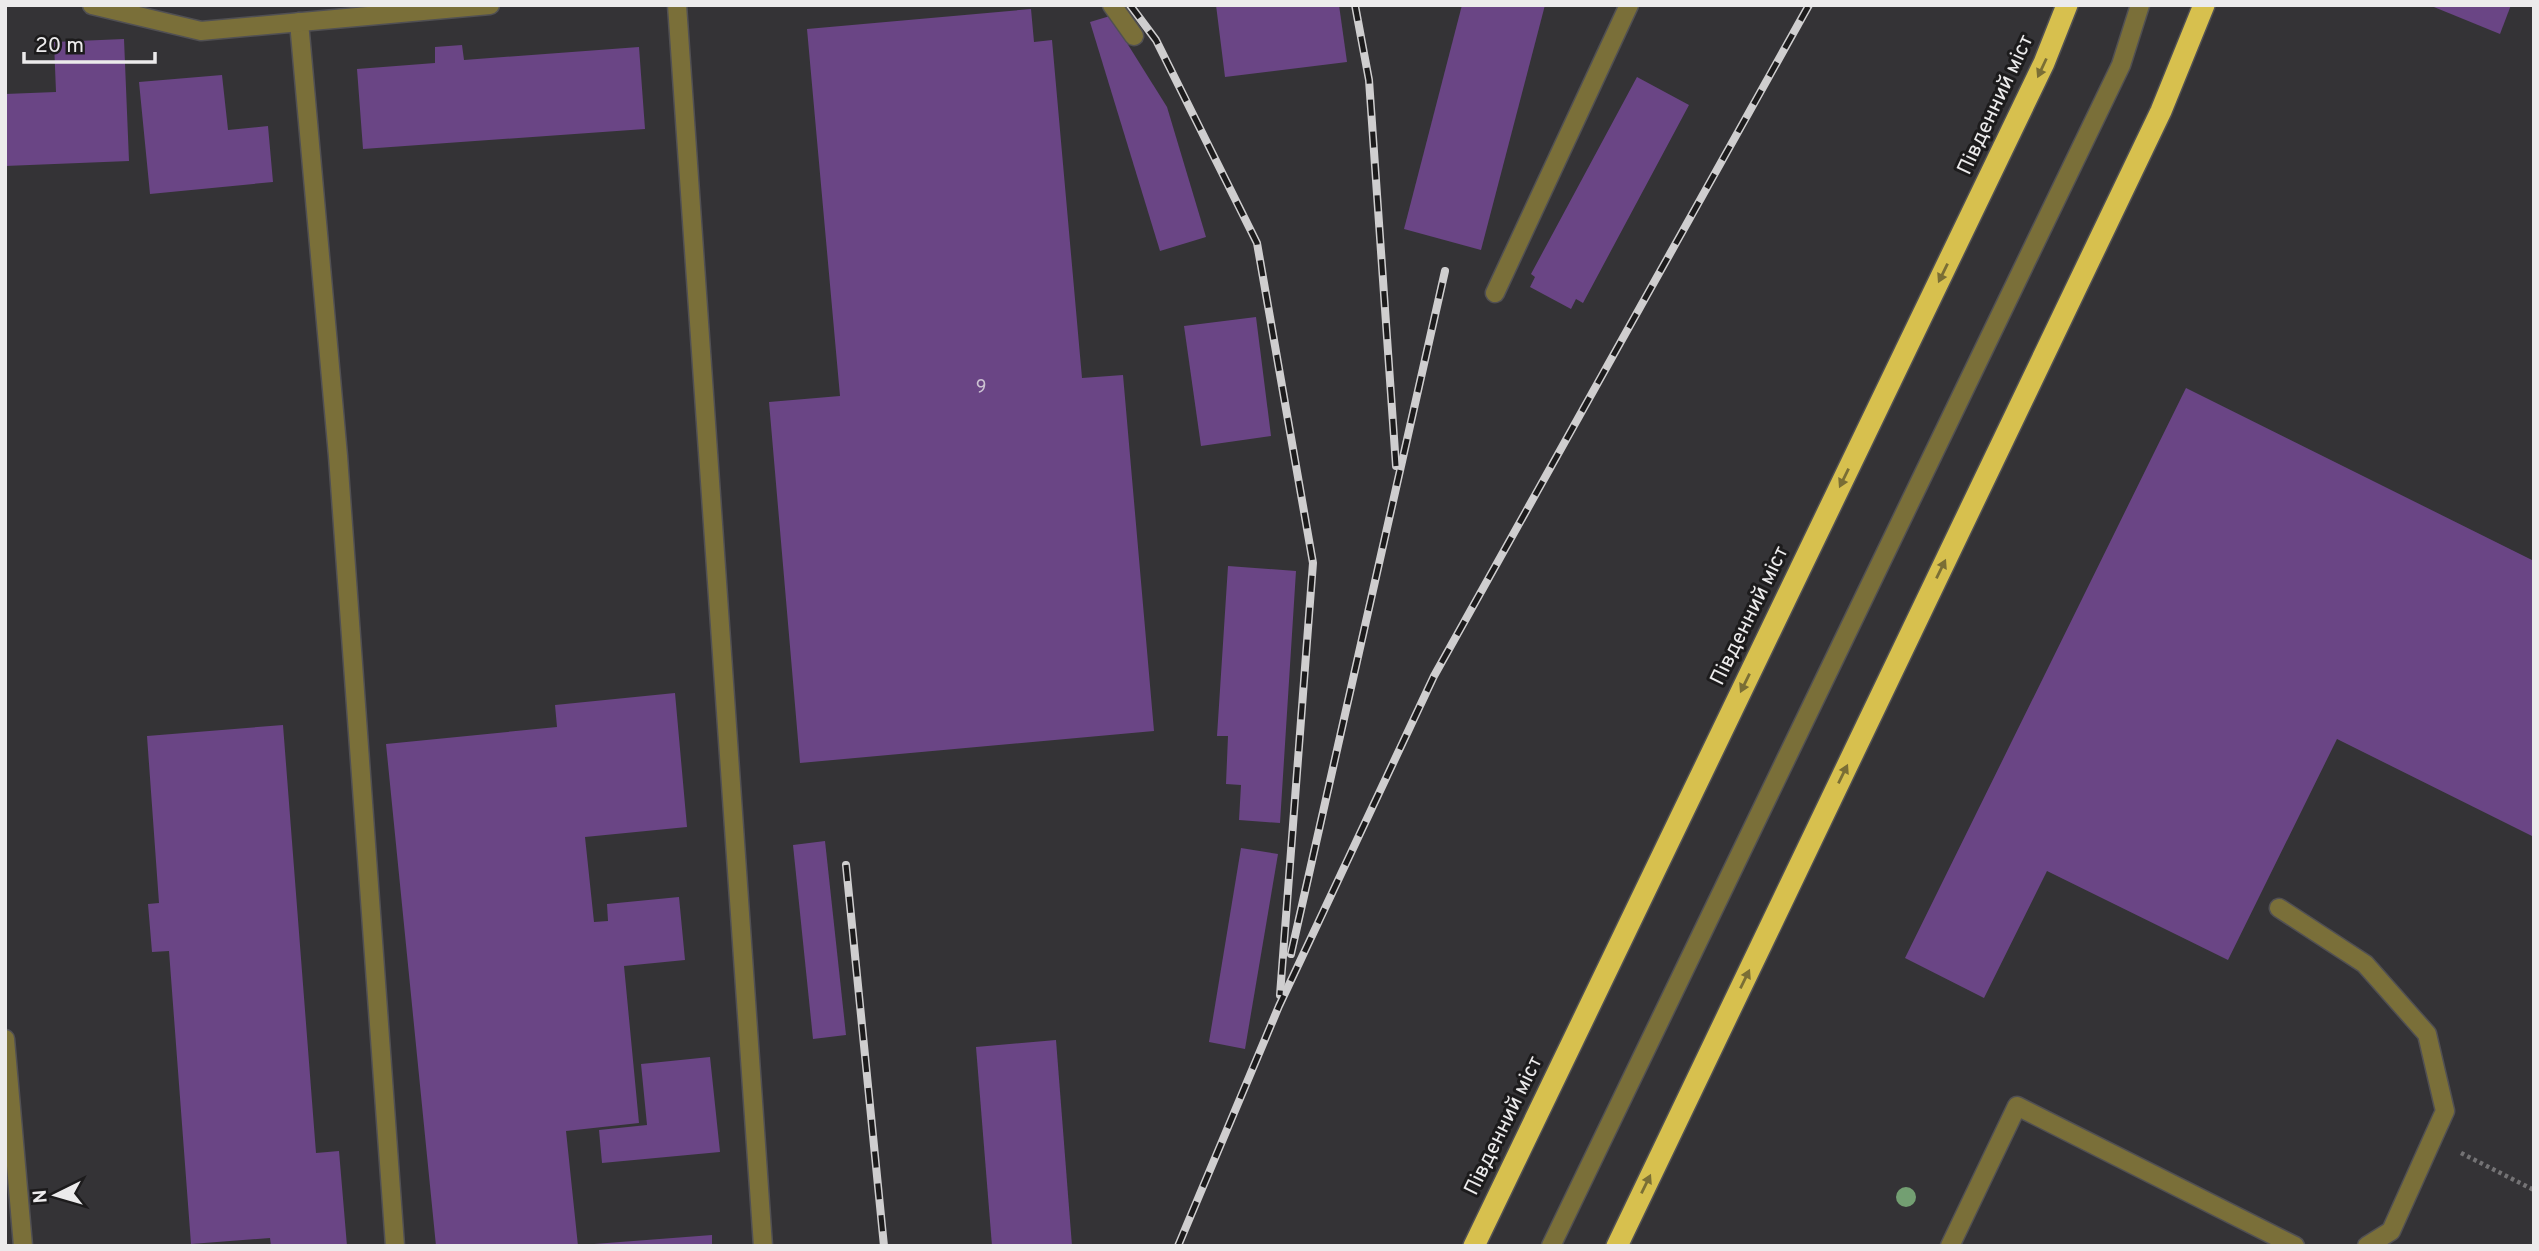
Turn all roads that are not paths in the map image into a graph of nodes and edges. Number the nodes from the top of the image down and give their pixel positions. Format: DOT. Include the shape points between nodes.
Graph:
graph roads {
  1 [pos="92,5"];
  2 [pos="490,5"];
  3 [pos="677,5"];
  4 [pos="1112,5"];
  5 [pos="1629,5"];
  6 [pos="2067,5"];
  7 [pos="2140,5"];
  8 [pos="2204,5"];
  9 [pos="299,22"];
  10 [pos="1134,36"];
  11 [pos="1496,293"];
  12 [pos="2279,908"];
  13 [pos="5,1039"];
  14 [pos="23,1246"];
  15 [pos="394,1246"];
  16 [pos="763,1246"];
  17 [pos="1474,1246"];
  18 [pos="1551,1246"];
  19 [pos="1617,1246"];
  20 [pos="1950,1246"];
  21 [pos="2295,1246"];
  22 [pos="2367,1246"];
  1 -- 9 [label="street" via="201,31"];
  2 -- 9 [label="street"];
  3 -- 16 [label="street"];
  4 -- 10 [label="street"];
  5 -- 11 [label="street"];
  6 -- 17 [label="highway, Південний міст, one-way" via="2045,63"];
  7 -- 18 [label="street" via="2121,65"];
  19 -- 8 [label="highway, one-way" via="2155,124"];
  9 -- 15 [label="street" via="338,456"];
  12 -- 22 [label="street" via="2365,964 2427,1034 2445,1111 2391,1231"];
  13 -- 14 [label="street"];
  20 -- 21 [label="street" via="2017,1107"];
}
